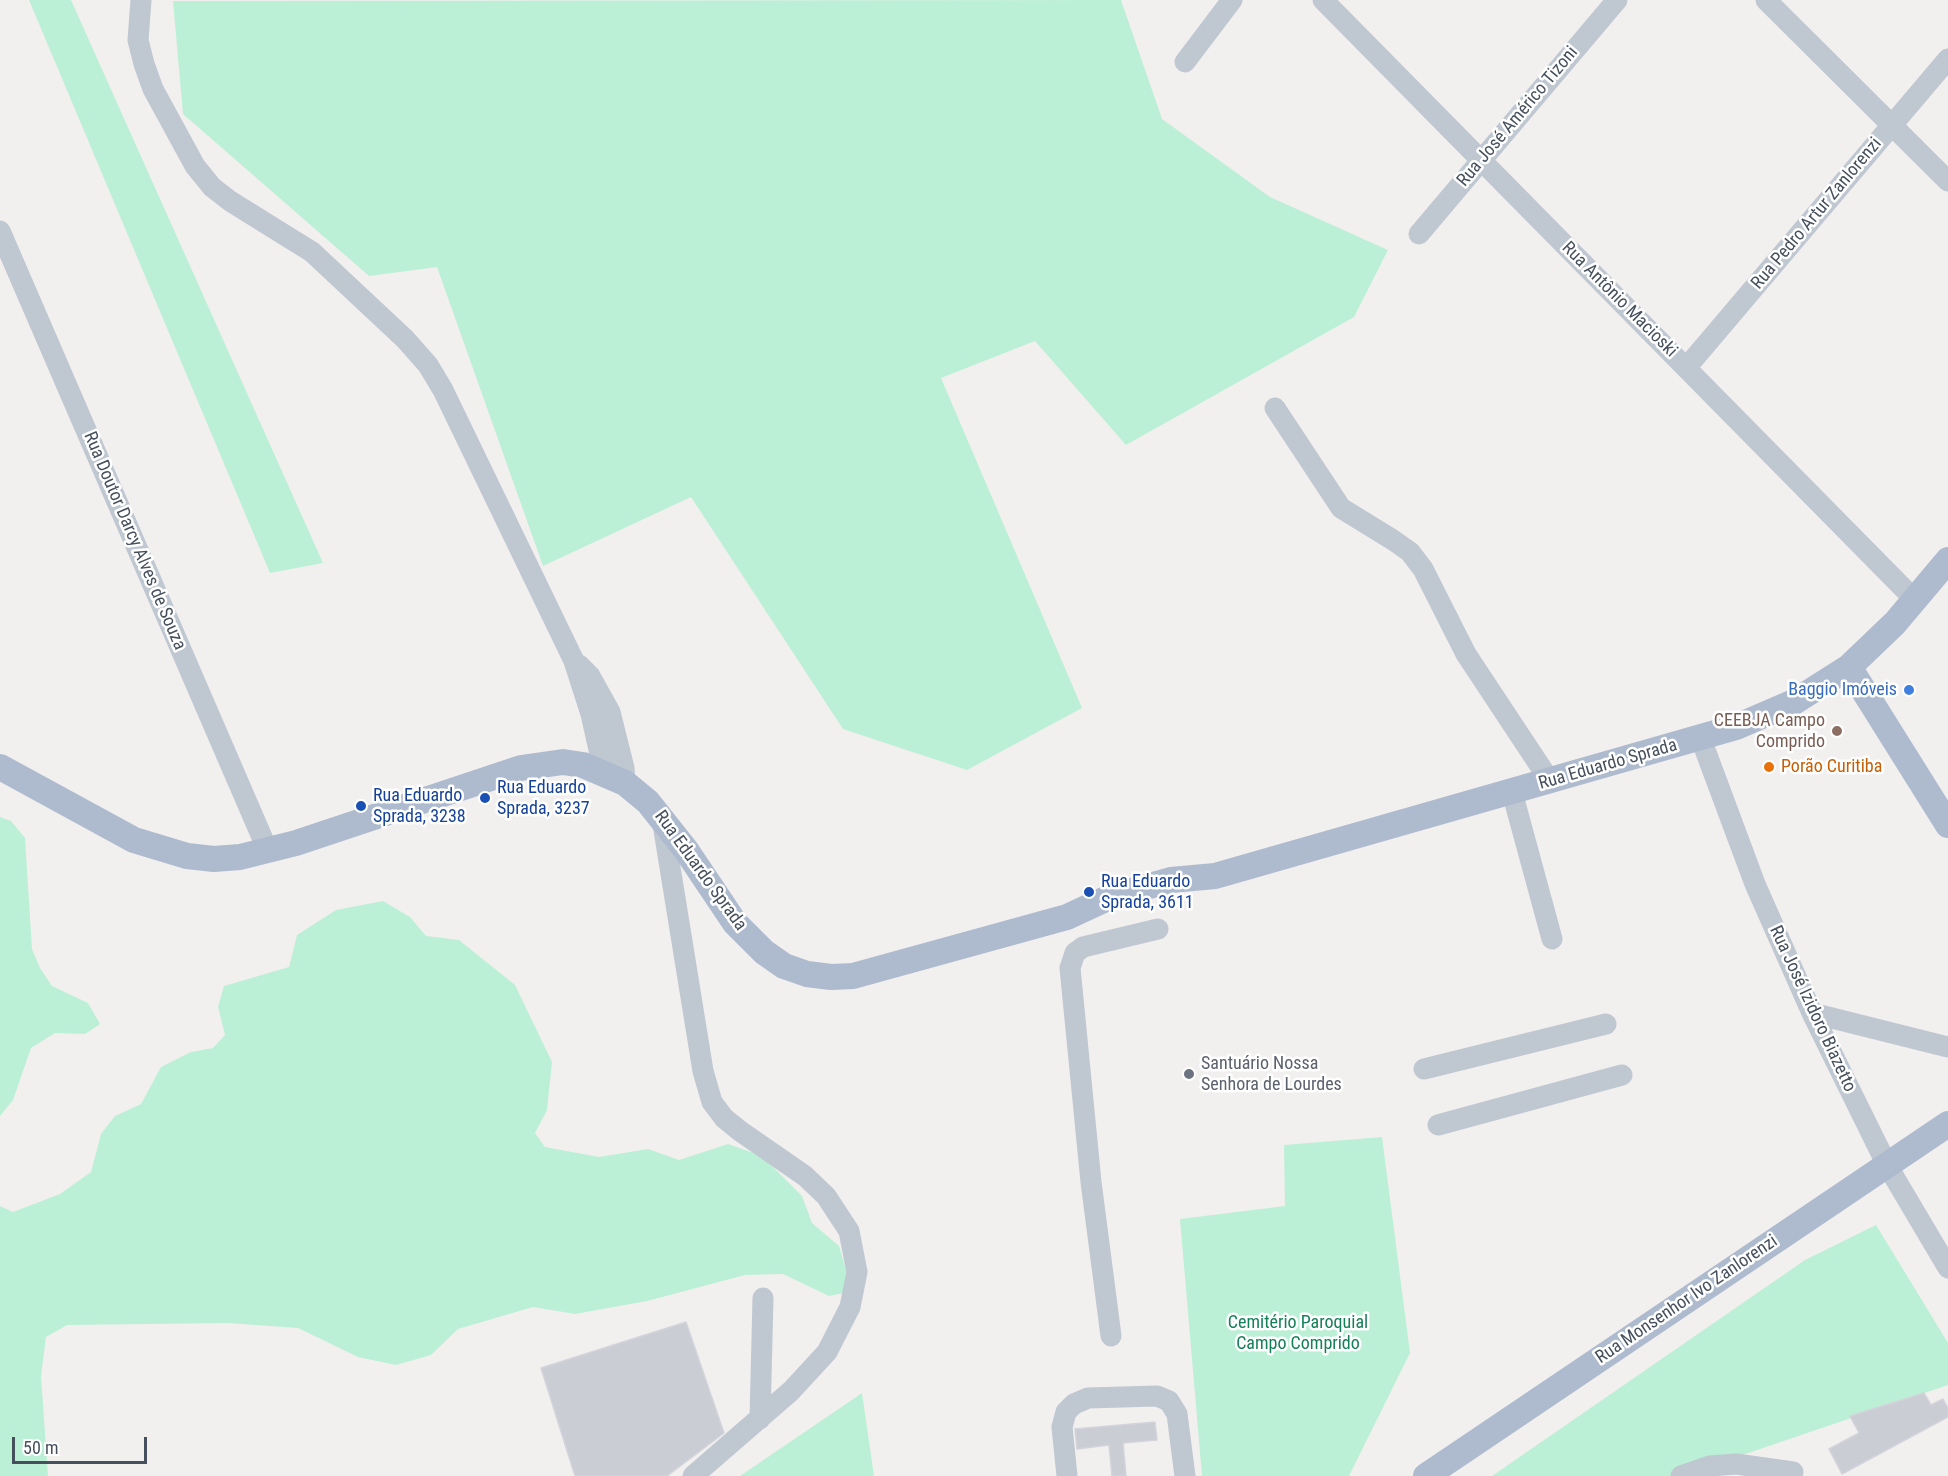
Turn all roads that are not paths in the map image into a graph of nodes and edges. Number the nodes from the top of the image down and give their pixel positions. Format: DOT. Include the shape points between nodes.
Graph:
graph roads {
  1 [pos="141,0"];
  2 [pos="1232,0"];
  3 [pos="1323,0"];
  4 [pos="1617,0"];
  5 [pos="1766,0"];
  6 [pos="1948,59"];
  7 [pos="1185,62"];
  8 [pos="1892,125"];
  9 [pos="1481,161"];
  10 [pos="1948,181"];
  11 [pos="0,231"];
  12 [pos="1419,234"];
  13 [pos="1686,368"];
  14 [pos="1275,408"];
  15 [pos="1948,561"];
  16 [pos="1915,600"];
  17 [pos="1849,667"];
  18 [pos="1701,739"];
  19 [pos="0,767"];
  20 [pos="615,778"];
  21 [pos="1550,781"];
  22 [pos="1512,792"];
  23 [pos="662,817"];
  24 [pos="1948,825"];
  25 [pos="267,851"];
  26 [pos="1158,929"];
  27 [pos="1552,939"];
  28 [pos="1812,1013"];
  29 [pos="1606,1024"];
  30 [pos="1948,1047"];
  31 [pos="1424,1070"];
  32 [pos="1622,1075"];
  33 [pos="1948,1124"];
  34 [pos="1438,1125"];
  35 [pos="1887,1165"];
  36 [pos="1948,1268"];
  37 [pos="763,1298"];
  38 [pos="1111,1336"];
  39 [pos="760,1419"];
  40 [pos="1793,1472"];
  41 [pos="693,1476"];
  42 [pos="1066,1476"];
  43 [pos="1185,1476"];
  44 [pos="1426,1476"];
  45 [pos="1681,1476"];
  1 -- 20 [label="street" via="138,40 144,64 153,89 195,166 230,201 312,252 428,365 458,417 574,661"];
  2 -- 7 [label="street"];
  3 -- 9 [label="street, Rua Antônio Macioski"];
  4 -- 9 [label="street, Rua José Américo Tizoni"];
  5 -- 8 [label="street"];
  6 -- 8 [label="street, Rua Pedro Artur Zanlorenzi"];
  8 -- 10 [label="street"];
  8 -- 13 [label="street, Rua Pedro Artur Zanlorenzi"];
  9 -- 12 [label="street, Rua José Américo Tizoni"];
  9 -- 13 [label="street, Rua Antônio Macioski"];
  11 -- 25 [label="street, Rua Doutor Darcy Alves de Souza"];
  13 -- 16 [label="street, Rua Antônio Macioski"];
  14 -- 21 [label="street" via="1341,508 1410,552 1423,569 1466,654"];
  15 -- 16 [label="main road, Rua Eduardo Sprada"];
  16 -- 17 [label="main road, Rua Eduardo Sprada" via="1872,648"];
  17 -- 18 [label="main road, Rua Eduardo Sprada" via="1794,702"];
  17 -- 24 [label="main road"];
  18 -- 21 [label="main road, Rua Eduardo Sprada"];
  18 -- 28 [label="street, Rua José Izidoro Biazetto" via="1755,884"];
  19 -- 25 [label="main road, Rua Eduardo Sprada" via="108,828 160,850 214,859"];
  20 -- 23 [label="main road, Rua Eduardo Sprada"];
  20 -- 25 [label="main road, Rua Eduardo Sprada" via="563,762 521,768"];
  21 -- 22 [label="main road, Rua Eduardo Sprada"];
  22 -- 23 [label="main road, Rua Eduardo Sprada" via="1215,876 1171,880 1110,897 1067,916 853,976 831,978 784,966 749,938"];
  22 -- 27 [label="street"];
  23 -- 39 [label="street" via="703,1071 712,1102 724,1118 805,1176 826,1196 849,1231 856,1254 854,1290 839,1333 812,1371"];
  26 -- 38 [label="street" via="1083,947 1075,953 1070,968"];
  28 -- 30 [label="street"];
  28 -- 35 [label="street, Rua José Izidoro Biazetto"];
  29 -- 31 [label="street"];
  32 -- 34 [label="street"];
  33 -- 35 [label="main road, Rua Monsenhor Ivo Zanlorenzi"];
  35 -- 36 [label="street, Rua José Izidoro Biazetto"];
  35 -- 44 [label="main road, Rua Monsenhor Ivo Zanlorenzi"];
  37 -- 39 [label="street"];
  39 -- 41 [label="street"];
  40 -- 45 [label="street" via="1736,1464 1710,1466"];
  42 -- 43 [label="street" via="1062,1427 1066,1412 1074,1404 1088,1398 1157,1396 1169,1401 1177,1414"];
}
